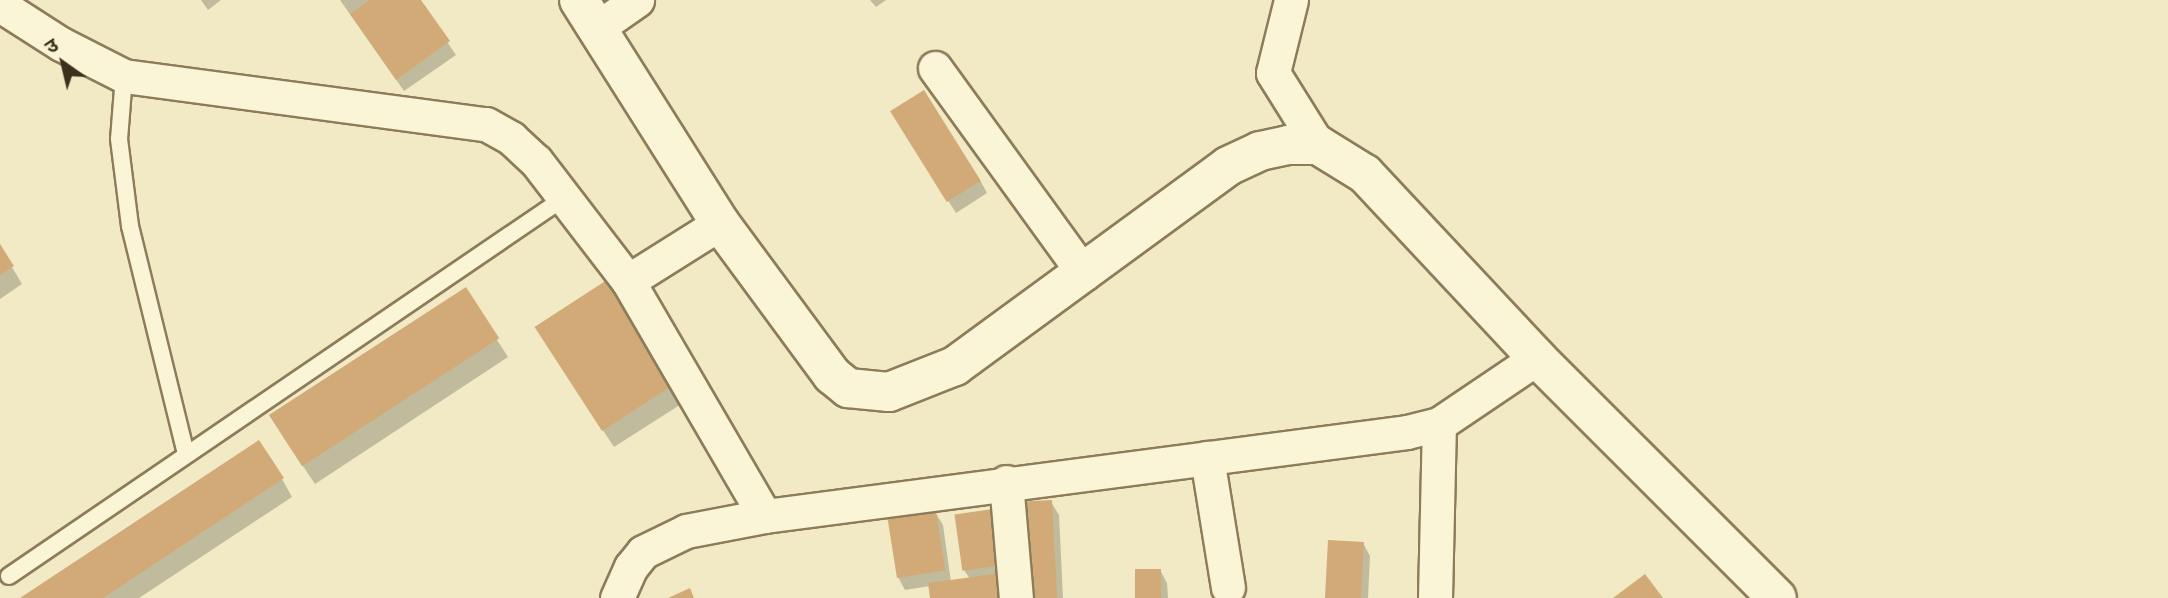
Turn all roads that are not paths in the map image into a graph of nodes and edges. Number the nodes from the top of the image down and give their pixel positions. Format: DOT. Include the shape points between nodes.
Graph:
graph roads {
  1 [pos="637,0"];
  2 [pos="1291,0"];
  3 [pos="0,5"];
  4 [pos="588,14"];
  5 [pos="935,68"];
  6 [pos="124,76"];
  7 [pos="1318,145"];
  8 [pos="564,198"];
  9 [pos="720,223"];
  10 [pos="1084,274"];
  11 [pos="628,281"];
  12 [pos="1537,358"];
  13 [pos="1439,424"];
  14 [pos="186,454"];
  15 [pos="1207,458"];
  16 [pos="1006,482"];
  17 [pos="765,516"];
  18 [pos="9,576"];
  19 [pos="1228,587"];
  20 [pos="617,598"];
  21 [pos="1016,598"];
  22 [pos="1435,598"];
  23 [pos="1777,598"];
  1 -- 4 [label="street"];
  2 -- 7 [label="street" via="1273,73"];
  3 -- 6 [label="street"];
  4 -- 9 [label="street"];
  5 -- 10 [label="street"];
  6 -- 8 [label="street" via="486,124 536,161"];
  6 -- 14 [label="lane" via="119,139 130,226"];
  7 -- 10 [label="street" via="1260,151 1228,166"];
  7 -- 12 [label="street" via="1365,174"];
  8 -- 11 [label="street"];
  8 -- 14 [label="lane"];
  9 -- 10 [label="street" via="832,375 848,388 869,392 889,392 955,366"];
  9 -- 11 [label="street"];
  11 -- 17 [label="street"];
  12 -- 13 [label="street"];
  12 -- 23 [label="street"];
  13 -- 15 [label="street" via="1366,441"];
  13 -- 22 [label="street"];
  14 -- 18 [label="lane"];
  15 -- 16 [label="street"];
  15 -- 19 [label="street"];
  16 -- 17 [label="street"];
  16 -- 21 [label="street"];
  17 -- 20 [label="street" via="686,531 643,552"];
}
